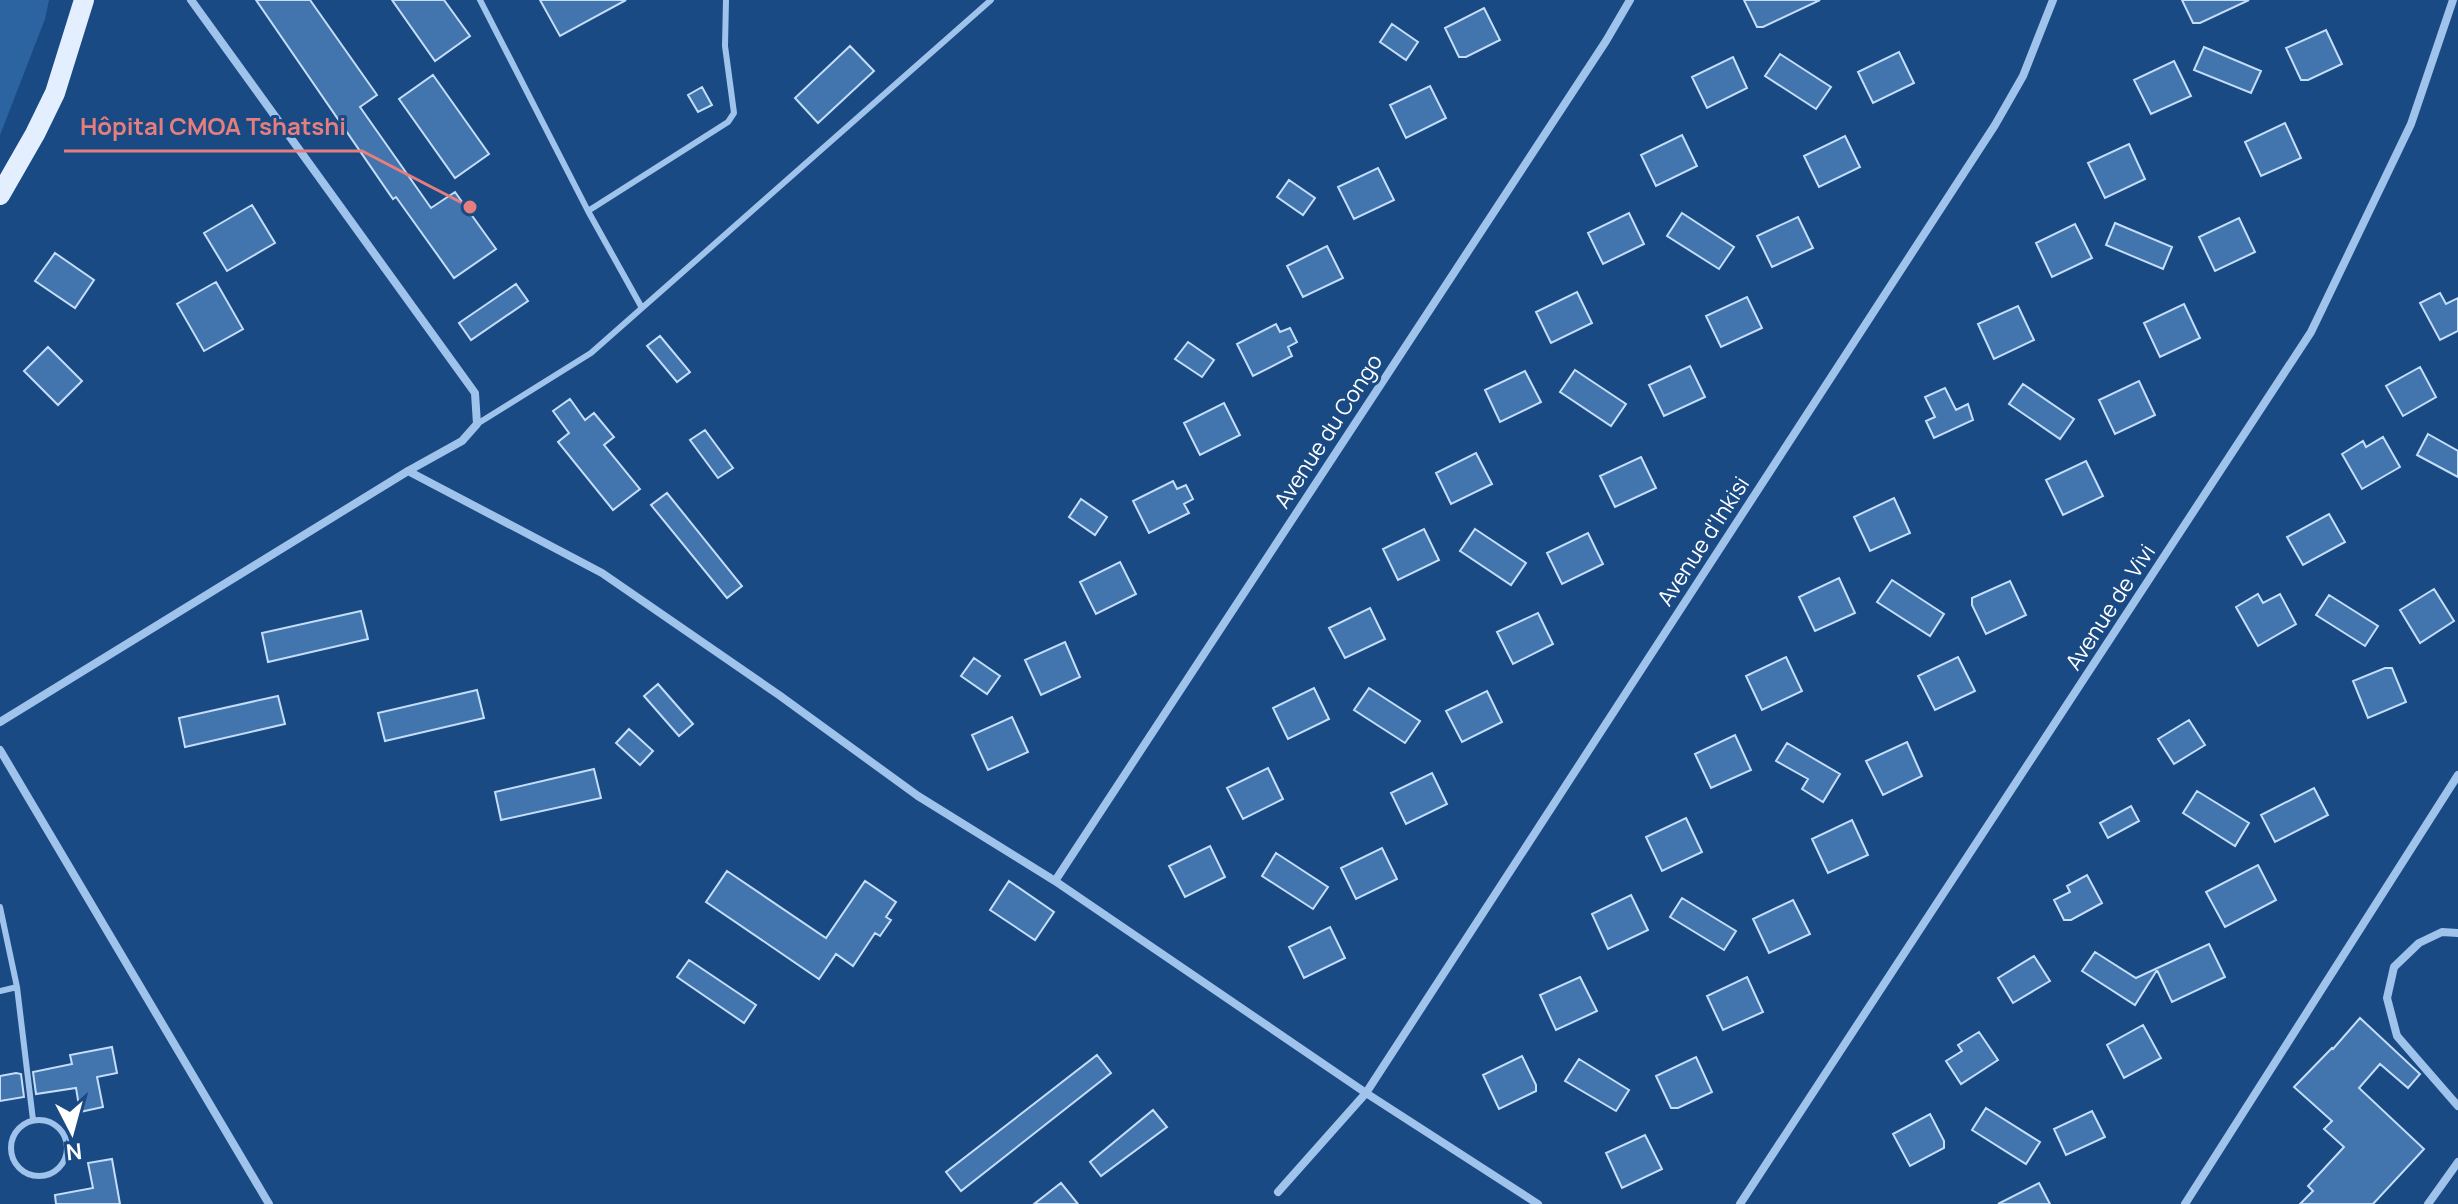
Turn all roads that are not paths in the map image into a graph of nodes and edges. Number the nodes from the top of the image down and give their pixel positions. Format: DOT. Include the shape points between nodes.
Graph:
graph roads {
  1 [pos="84,0"];
  2 [pos="191,0"];
  3 [pos="480,0"];
  4 [pos="726,0"];
  5 [pos="991,0"];
  6 [pos="1630,0"];
  7 [pos="2053,0"];
  8 [pos="2453,0"];
  9 [pos="0,195"];
  10 [pos="588,211"];
  11 [pos="642,308"];
  12 [pos="477,424"];
  13 [pos="408,471"];
  14 [pos="0,722"];
  15 [pos="0,750"];
  16 [pos="2458,775"];
  17 [pos="1055,881"];
  18 [pos="0,907"];
  19 [pos="2458,933"];
  20 [pos="17,987"];
  21 [pos="0,991"];
  22 [pos="1366,1093"];
  23 [pos="2458,1106"];
  24 [pos="33,1120"];
  25 [pos="2458,1162"];
  26 [pos="1278,1192"];
  27 [pos="269,1204"];
  28 [pos="1538,1204"];
  29 [pos="1740,1204"];
  30 [pos="2185,1204"];
  31 [pos="2428,1204"];
  1 -- 9 [label="main road" via="55,93"];
  2 -- 12 [label="street" via="475,393"];
  3 -- 10 [label="lane"];
  4 -- 10 [label="lane" via="727,75 734,113 728,122"];
  5 -- 11 [label="lane"];
  6 -- 17 [label="street, Avenue du Congo"];
  7 -- 22 [label="street, Avenue d'Inkisi" via="2023,76 1995,125"];
  8 -- 29 [label="street, Avenue de Vivi" via="2411,124 2311,332"];
  10 -- 11 [label="lane"];
  11 -- 12 [label="lane" via="591,353"];
  12 -- 13 [label="street" via="462,441"];
  13 -- 14 [label="street"];
  13 -- 17 [label="street" via="602,573 918,796"];
  15 -- 27 [label="street"];
  16 -- 30 [label="street"];
  17 -- 22 [label="street"];
  18 -- 20 [label="lane"];
  19 -- 23 [label="street" via="2442,932 2419,943 2394,967 2387,998 2397,1036"];
  20 -- 21 [label="lane"];
  20 -- 24 [label="lane"];
  22 -- 26 [label="street, Avenue d'Inkisi"];
  22 -- 28 [label="street"];
  24 -- 24 [label="lane" via="12,1138 12,1156 23,1171 50,1174 64,1162 68,1144 60,1127"];
  25 -- 31 [label="street"];
}
